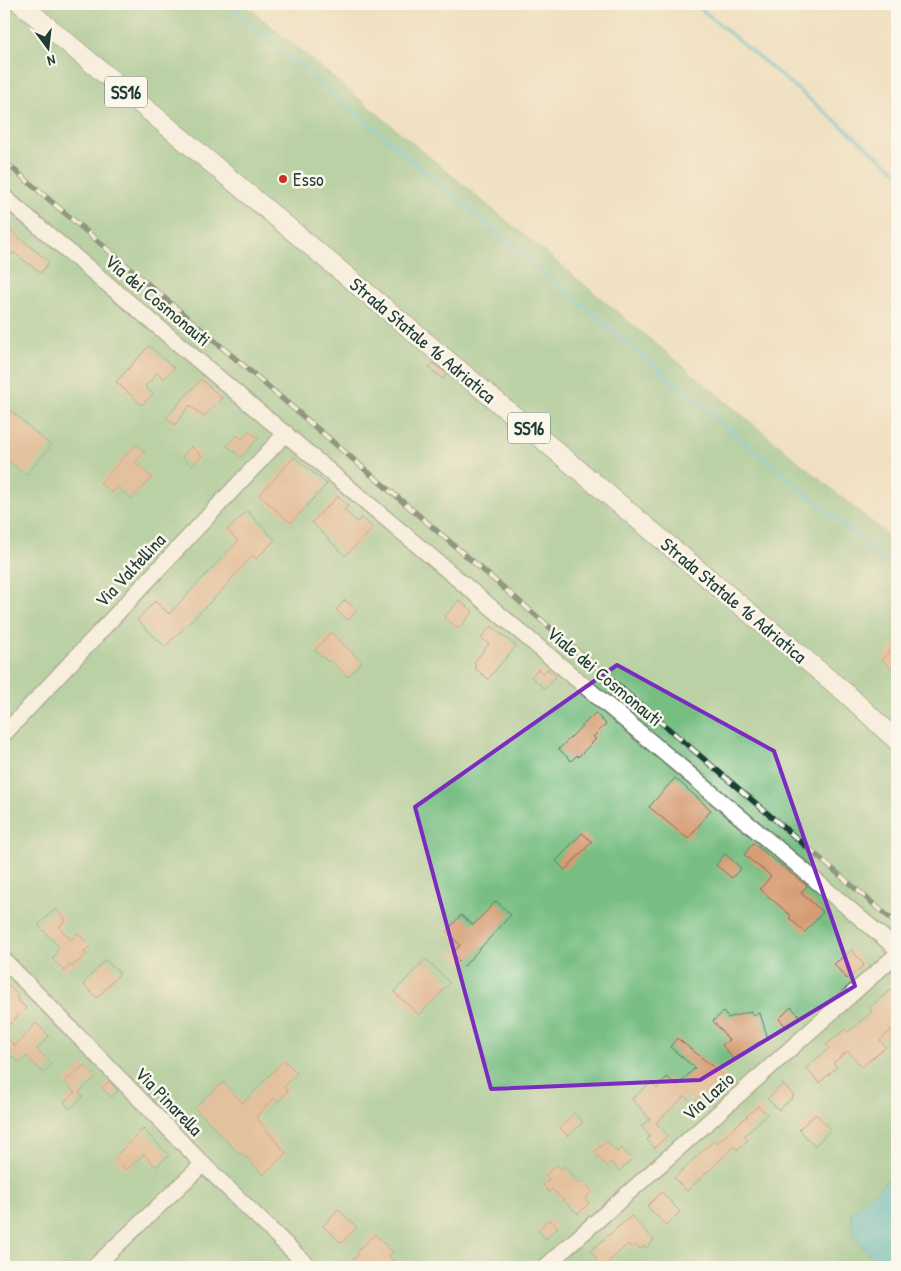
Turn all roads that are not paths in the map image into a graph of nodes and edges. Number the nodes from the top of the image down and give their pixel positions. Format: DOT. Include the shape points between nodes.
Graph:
graph roads {
  1 [pos="21,4"];
  2 [pos="4,197"];
  3 [pos="286,433"];
  4 [pos="871,716"];
  5 [pos="4,734"];
  6 [pos="897,734"];
  7 [pos="897,741"];
  8 [pos="897,949"];
  9 [pos="897,954"];
  10 [pos="4,960"];
  11 [pos="203,1164"];
  12 [pos="94,1267"];
  13 [pos="309,1267"];
  14 [pos="545,1267"];
  1 -- 4 [label="main road, Strada Statale 16 Adriatica / SS16"];
  2 -- 3 [label="street, Via dei Cosmonauti"];
  3 -- 5 [label="street, Via Valtellina"];
  3 -- 8 [label="street, Viale dei Cosmonauti"];
  4 -- 6 [label="main road, Strada Statale 16 Adriatica / SS16"];
  4 -- 7 [label="main road, Strada Statale 16 Adriatica / SS16"];
  9 -- 14 [label="street, Via Lazio"];
  10 -- 11 [label="street, Via Pinarella"];
  11 -- 12 [label="street"];
  11 -- 13 [label="street, Via Pinarella"];
}
